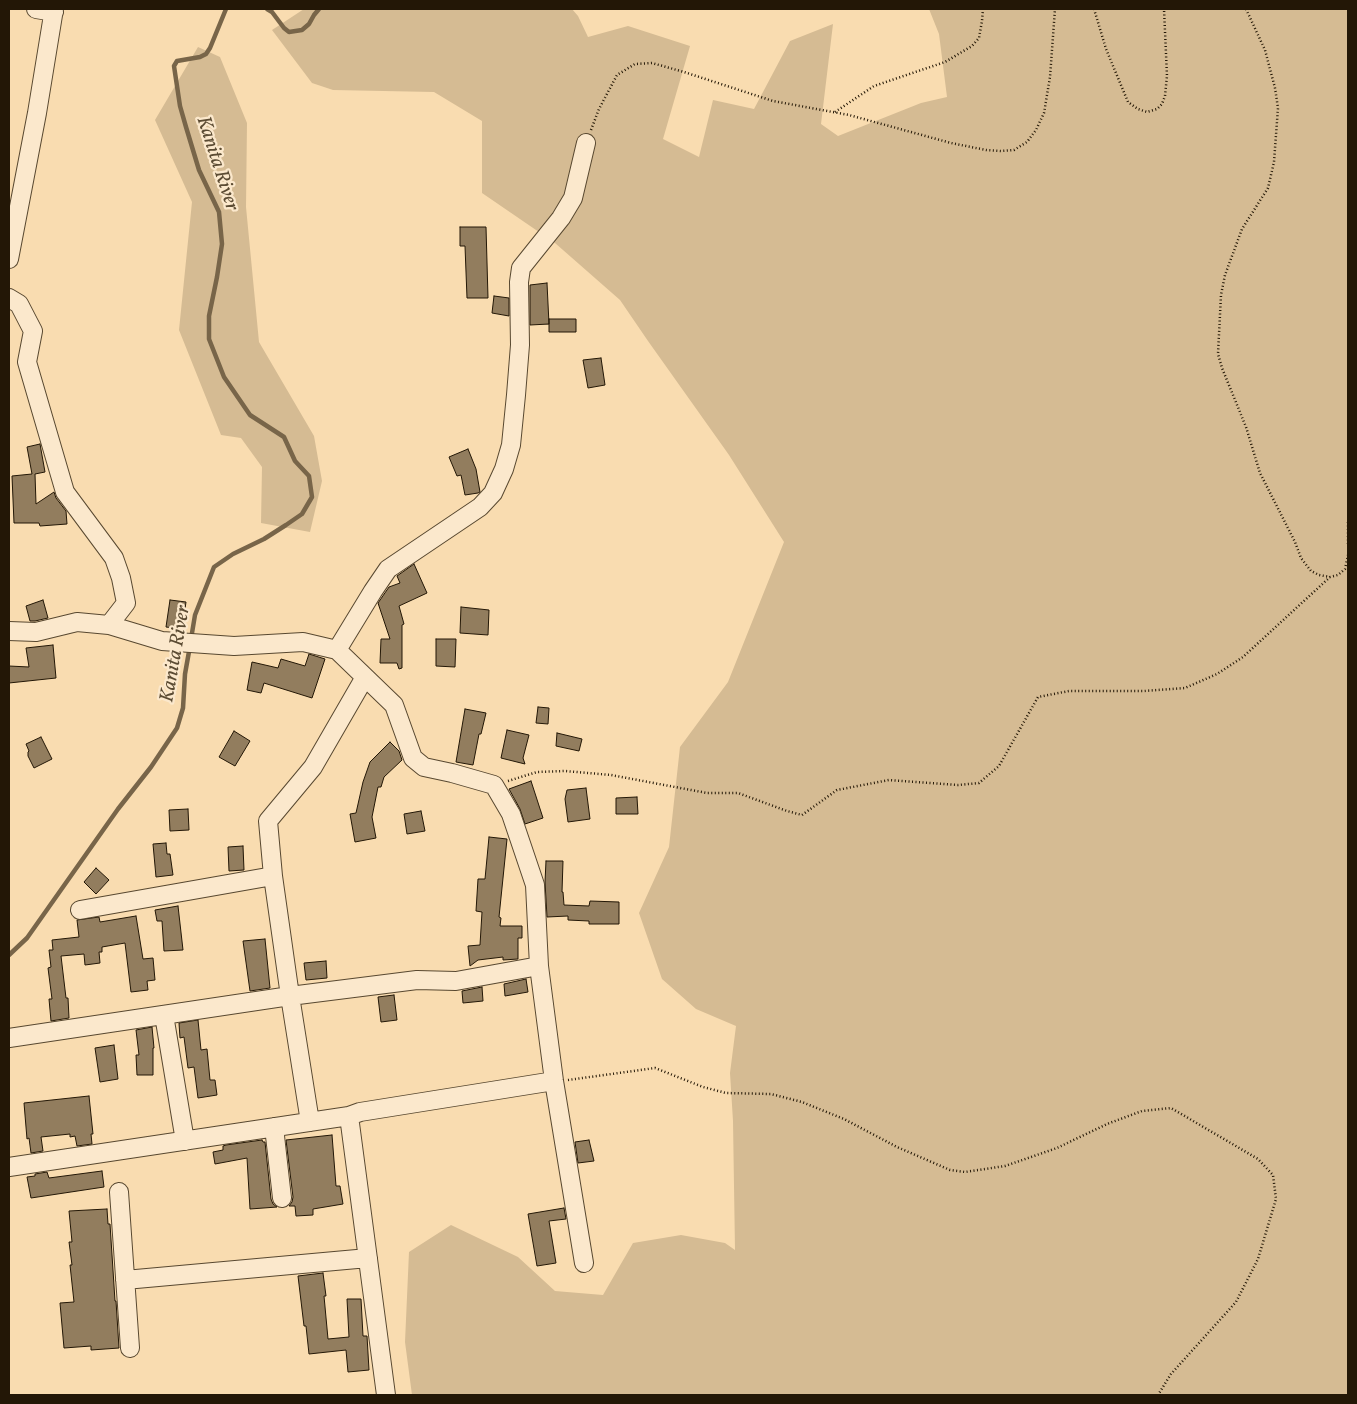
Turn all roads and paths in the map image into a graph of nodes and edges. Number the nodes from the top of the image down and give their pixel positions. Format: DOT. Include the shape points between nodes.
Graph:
graph roads {
  1 [pos="36,9"];
  2 [pos="983,9"];
  3 [pos="1055,9"];
  4 [pos="1094,9"];
  5 [pos="1164,9"];
  6 [pos="1246,9"];
  7 [pos="54,10"];
  8 [pos="835,112"];
  9 [pos="586,143"];
  10 [pos="9,259"];
  11 [pos="9,298"];
  12 [pos="1348,522"];
  13 [pos="1348,544"];
  14 [pos="1348,555"];
  15 [pos="1330,577"];
  16 [pos="109,625"];
  17 [pos="9,631"];
  18 [pos="337,650"];
  19 [pos="365,677"];
  20 [pos="494,786"];
  21 [pos="273,876"];
  22 [pos="80,910"];
  23 [pos="538,966"];
  24 [pos="290,996"];
  25 [pos="164,1015"];
  26 [pos="9,1038"];
  27 [pos="554,1082"];
  28 [pos="349,1116"];
  29 [pos="310,1122"];
  30 [pos="274,1127"];
  31 [pos="185,1141"];
  32 [pos="9,1167"];
  33 [pos="119,1192"];
  34 [pos="282,1198"];
  35 [pos="368,1258"];
  36 [pos="584,1263"];
  37 [pos="125,1280"];
  38 [pos="130,1348"];
  39 [pos="386,1395"];
  40 [pos="1158,1395"];
  1 -- 7 [label="street"];
  2 -- 8 [label="path" via="979,38 972,46 945,62 874,86"];
  3 -- 8 [label="path" via="1044,113 1027,142 1014,150 986,150 951,143"];
  4 -- 5 [label="path" via="1128,102 1147,112 1157,109 1165,96"];
  6 -- 15 [label="path" via="1264,50 1275,88 1278,108 1274,162 1268,188 1242,229 1225,275 1220,295 1218,354 1260,473 1301,558 1311,571"];
  7 -- 10 [label="street"];
  8 -- 9 [label="path" via="773,101 652,63 635,64 617,75"];
  9 -- 18 [label="street" via="573,198 521,268 520,346 510,446 493,493 480,507 388,569"];
  11 -- 16 [label="street" via="19,304 34,331 27,362 64,492 114,558 121,578 126,603"];
  12 -- 13 [label="path"];
  14 -- 15 [label="path" via="1344,568"];
  15 -- 20 [label="path" via="1243,657 1217,674 1186,688 1069,691 1038,697 999,766 979,783 958,785 888,780 837,790 802,815 738,793 706,793 611,775 536,772"];
  16 -- 17 [label="street" via="77,622 36,632"];
  16 -- 18 [label="street" via="162,642 234,646 303,642"];
  18 -- 19 [label="street"];
  19 -- 20 [label="street" via="394,705 413,758 424,767"];
  19 -- 21 [label="street" via="314,767 268,821"];
  20 -- 23 [label="street" via="511,814 535,885"];
  21 -- 22 [label="street"];
  21 -- 24 [label="street"];
  23 -- 24 [label="street" via="456,981 417,980"];
  23 -- 27 [label="street"];
  24 -- 25 [label="street"];
  24 -- 29 [label="street"];
  25 -- 26 [label="street"];
  25 -- 31 [label="street"];
  27 -- 28 [label="street"];
  27 -- 36 [label="street"];
  27 -- 40 [label="path" via="655,1068 726,1093 771,1094 802,1102 844,1119 896,1147 950,1170 965,1172 1005,1166 1057,1148 1142,1110 1171,1108 1258,1160 1273,1175 1276,1199 1258,1259 1236,1302 1171,1374"];
  28 -- 29 [label="street"];
  28 -- 35 [label="street"];
  29 -- 30 [label="street"];
  30 -- 31 [label="street"];
  30 -- 34 [label="street"];
  31 -- 32 [label="street"];
  33 -- 37 [label="street"];
  35 -- 37 [label="street"];
  35 -- 39 [label="street"];
  37 -- 38 [label="street"];
}
